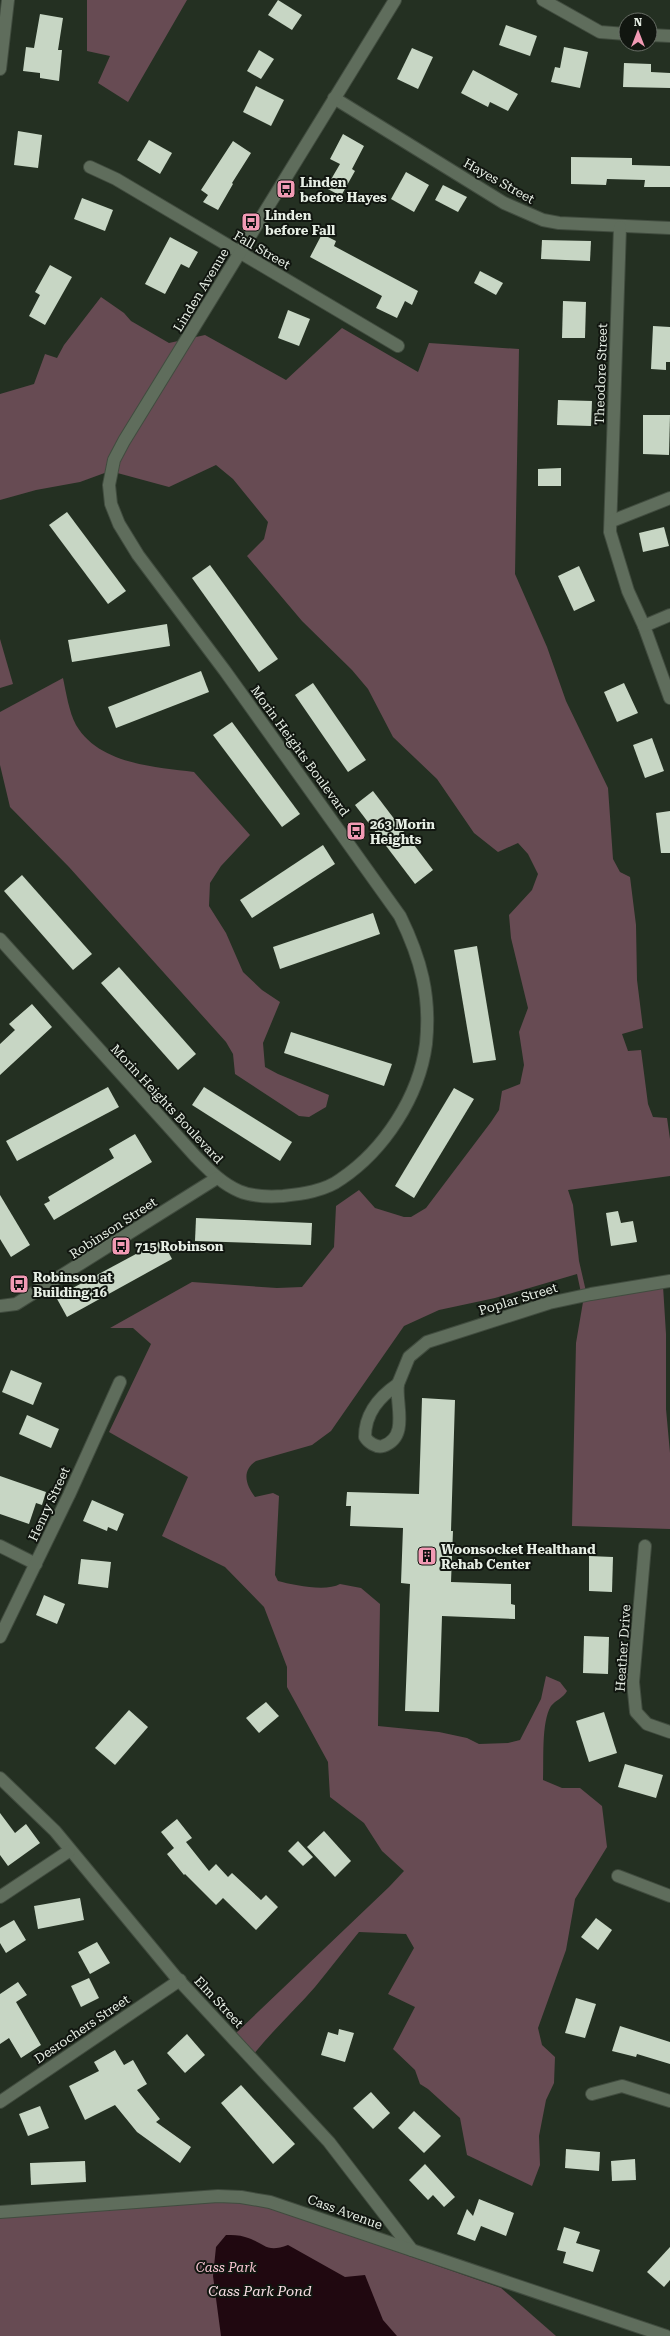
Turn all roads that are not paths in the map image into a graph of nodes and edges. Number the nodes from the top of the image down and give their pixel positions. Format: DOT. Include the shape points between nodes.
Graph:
graph roads {
  1 [pos="8,0"];
  2 [pos="395,0"];
  3 [pos="543,0"];
  4 [pos="618,33"];
  5 [pos="658,35"];
  6 [pos="670,36"];
  7 [pos="0,69"];
  8 [pos="334,98"];
  9 [pos="90,167"];
  10 [pos="620,227"];
  11 [pos="670,228"];
  12 [pos="239,254"];
  13 [pos="398,346"];
  14 [pos="670,498"];
  15 [pos="612,521"];
  16 [pos="172,600"];
  17 [pos="670,615"];
  18 [pos="644,626"];
  19 [pos="670,698"];
  20 [pos="0,939"];
  21 [pos="217,1178"];
  22 [pos="670,1281"];
  23 [pos="0,1306"];
  24 [pos="120,1382"];
  25 [pos="398,1384"];
  26 [pos="0,1546"];
  27 [pos="645,1546"];
  28 [pos="36,1564"];
  29 [pos="0,1637"];
  30 [pos="670,1732"];
  31 [pos="0,1778"];
  32 [pos="69,1851"];
  33 [pos="618,1876"];
  34 [pos="670,1896"];
  35 [pos="0,1897"];
  36 [pos="180,1980"];
  37 [pos="592,2094"];
  38 [pos="670,2101"];
  39 [pos="0,2102"];
  40 [pos="0,2212"];
  41 [pos="412,2250"];
  42 [pos="666,2336"];
  1 -- 7 [label="street"];
  2 -- 8 [label="street, Linden Avenue"];
  3 -- 4 [label="street" via="600,32"];
  5 -- 6 [label="street"];
  8 -- 10 [label="street, Hayes Street" via="510,206 542,220"];
  8 -- 12 [label="street, Linden Avenue"];
  9 -- 12 [label="street, Fall Street" via="116,179"];
  10 -- 11 [label="street, Hayes Street"];
  10 -- 15 [label="street, Theodore Street"];
  12 -- 13 [label="street, Fall Street"];
  12 -- 16 [label="street, Linden Avenue" via="124,441 111,472 111,504 119,524 138,555"];
  14 -- 15 [label="street"];
  15 -- 18 [label="street, Theodore Street" via="610,532 628,591"];
  16 -- 21 [label="street, Morin Heights Boulevard" via="400,916 416,949 424,981 427,1009 425,1046 416,1082 409,1097 392,1129 366,1158 340,1180 305,1193 268,1197 238,1190"];
  17 -- 18 [label="street"];
  18 -- 19 [label="street, Theodore Street"];
  20 -- 21 [label="street, Morin Heights Boulevard" via="185,1146"];
  21 -- 23 [label="street, Robinson Street" via="16,1304"];
  22 -- 25 [label="street, Poplar Street" via="549,1303 427,1342 409,1357"];
  24 -- 28 [label="street, Henry Street"];
  25 -- 25 [label="street, Poplar Street" via="400,1419 397,1435 392,1441 377,1446 365,1437 368,1416 371,1409"];
  26 -- 28 [label="street"];
  27 -- 30 [label="street, Heather Drive" via="633,1682 636,1712 647,1724"];
  28 -- 29 [label="street, Henry Street"];
  31 -- 32 [label="street, Elm Street" via="55,1832"];
  32 -- 35 [label="street"];
  32 -- 36 [label="street, Elm Street"];
  33 -- 34 [label="street"];
  36 -- 39 [label="street, Desrochers Street"];
  36 -- 41 [label="street, Elm Street" via="329,2142"];
  37 -- 38 [label="street" via="622,2086"];
  40 -- 41 [label="street, Cass Avenue" via="212,2196 241,2197 297,2209"];
  41 -- 42 [label="street, Cass Avenue"];
}
